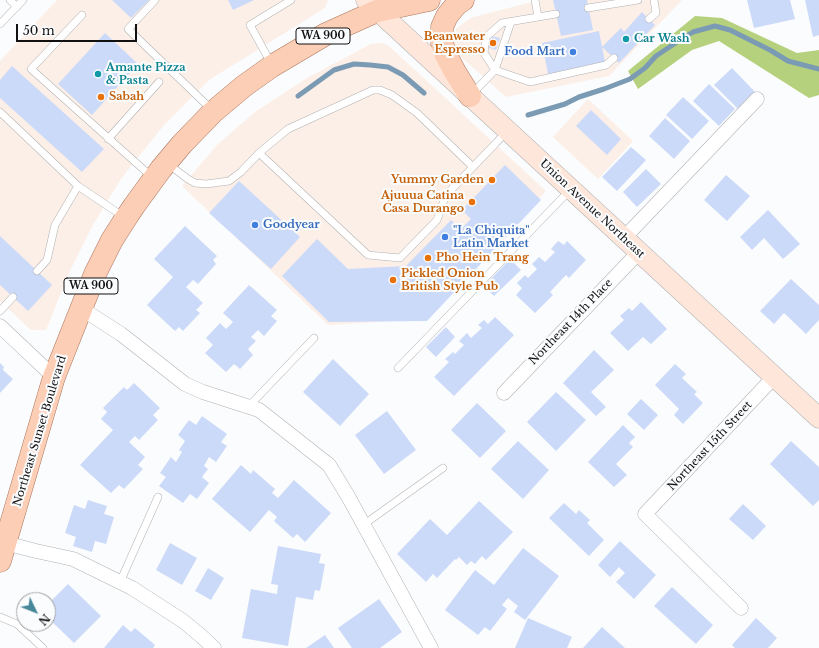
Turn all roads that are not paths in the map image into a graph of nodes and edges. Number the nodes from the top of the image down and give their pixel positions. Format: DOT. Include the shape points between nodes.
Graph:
graph roads {
  1 [pos="10,0"];
  2 [pos="23,0"];
  3 [pos="155,0"];
  4 [pos="291,0"];
  5 [pos="429,0"];
  6 [pos="463,0"];
  7 [pos="535,0"];
  8 [pos="638,0"];
  9 [pos="654,0"];
  10 [pos="612,2"];
  11 [pos="371,5"];
  12 [pos="17,7"];
  13 [pos="588,8"];
  14 [pos="556,14"];
  15 [pos="82,15"];
  16 [pos="538,17"];
  17 [pos="649,19"];
  18 [pos="511,22"];
  19 [pos="0,24"];
  20 [pos="614,58"];
  21 [pos="272,66"];
  22 [pos="495,70"];
  23 [pos="159,82"];
  24 [pos="470,96"];
  25 [pos="757,99"];
  26 [pos="0,112"];
  27 [pos="213,112"];
  28 [pos="507,131"];
  29 [pos="108,139"];
  30 [pos="259,153"];
  31 [pos="473,167"];
  32 [pos="160,170"];
  33 [pos="78,186"];
  34 [pos="571,189"];
  35 [pos="126,218"];
  36 [pos="624,238"];
  37 [pos="638,252"];
  38 [pos="37,271"];
  39 [pos="13,297"];
  40 [pos="82,309"];
  41 [pos="0,311"];
  42 [pos="1,328"];
  43 [pos="314,338"];
  44 [pos="398,368"];
  45 [pos="54,377"];
  46 [pos="774,377"];
  47 [pos="504,393"];
  48 [pos="249,406"];
  49 [pos="819,418"];
  50 [pos="443,468"];
  51 [pos="158,497"];
  52 [pos="363,524"];
  53 [pos="3,552"];
  54 [pos="120,582"];
  55 [pos="741,608"];
  56 [pos="0,617"];
  57 [pos="43,648"];
  58 [pos="214,648"];
  59 [pos="431,648"];
  1 -- 12 [label="lane"];
  2 -- 12 [label="lane"];
  3 -- 27 [label="lane" via="128,29"];
  4 -- 21 [label="lane" via="250,25"];
  5 -- 11 [label="main road, Northeast Sunset Boulevard / WA 900"];
  6 -- 24 [label="main road" via="447,16 442,27 442,43 446,55"];
  7 -- 16 [label="lane"];
  8 -- 10 [label="lane"];
  9 -- 17 [label="lane" via="656,13"];
  10 -- 13 [label="lane"];
  11 -- 21 [label="main road, Northeast Sunset Boulevard / WA 900"];
  11 -- 24 [label="street, Union Avenue Northeast"];
  12 -- 19 [label="lane"];
  14 -- 16 [label="lane"];
  15 -- 29 [label="lane" via="31,69"];
  16 -- 18 [label="lane"];
  18 -- 22 [label="lane"];
  18 -- 22 [label="lane" via="502,23 486,38 484,53"];
  20 -- 22 [label="lane" via="606,65 530,82"];
  21 -- 27 [label="main road, Northeast Sunset Boulevard / WA 900"];
  22 -- 24 [label="lane"];
  23 -- 29 [label="lane"];
  24 -- 28 [label="street, Union Avenue Northeast"];
  25 -- 36 [label="street"];
  26 -- 33 [label="lane"];
  27 -- 32 [label="main road, Northeast Sunset Boulevard / WA 900"];
  28 -- 31 [label="lane"];
  28 -- 34 [label="street, Union Avenue Northeast"];
  29 -- 32 [label="lane"];
  30 -- 31 [label="lane" via="288,129 373,90 380,90 418,113"];
  30 -- 31 [label="lane" via="368,255 400,258 438,220 446,195"];
  30 -- 32 [label="lane" via="229,181 195,183"];
  32 -- 35 [label="main road, Northeast Sunset Boulevard / WA 900"];
  33 -- 35 [label="lane"];
  33 -- 38 [label="lane" via="55,225 47,260"];
  34 -- 36 [label="street, Union Avenue Northeast"];
  34 -- 44 [label="lane"];
  35 -- 40 [label="main road, Northeast Sunset Boulevard / WA 900" via="95,274"];
  36 -- 37 [label="street, Union Avenue Northeast"];
  37 -- 46 [label="street, Union Avenue Northeast"];
  37 -- 47 [label="street, Northeast 14th Place"];
  39 -- 41 [label="lane"];
  40 -- 45 [label="main road, Northeast Sunset Boulevard / WA 900"];
  40 -- 48 [label="street" via="121,334 185,384"];
  42 -- 45 [label="street"];
  43 -- 48 [label="lane"];
  45 -- 53 [label="main road, Northeast Sunset Boulevard / WA 900"];
  46 -- 49 [label="street, Union Avenue Northeast"];
  46 -- 55 [label="street, Northeast 15th Street" via="645,514"];
  48 -- 52 [label="street" via="259,410 329,465"];
  50 -- 52 [label="lane"];
  51 -- 54 [label="lane"];
  52 -- 59 [label="street"];
  53 -- 54 [label="street" via="36,551 73,559"];
  54 -- 58 [label="street" via="183,621"];
  56 -- 57 [label="lane" via="17,624"];
}
